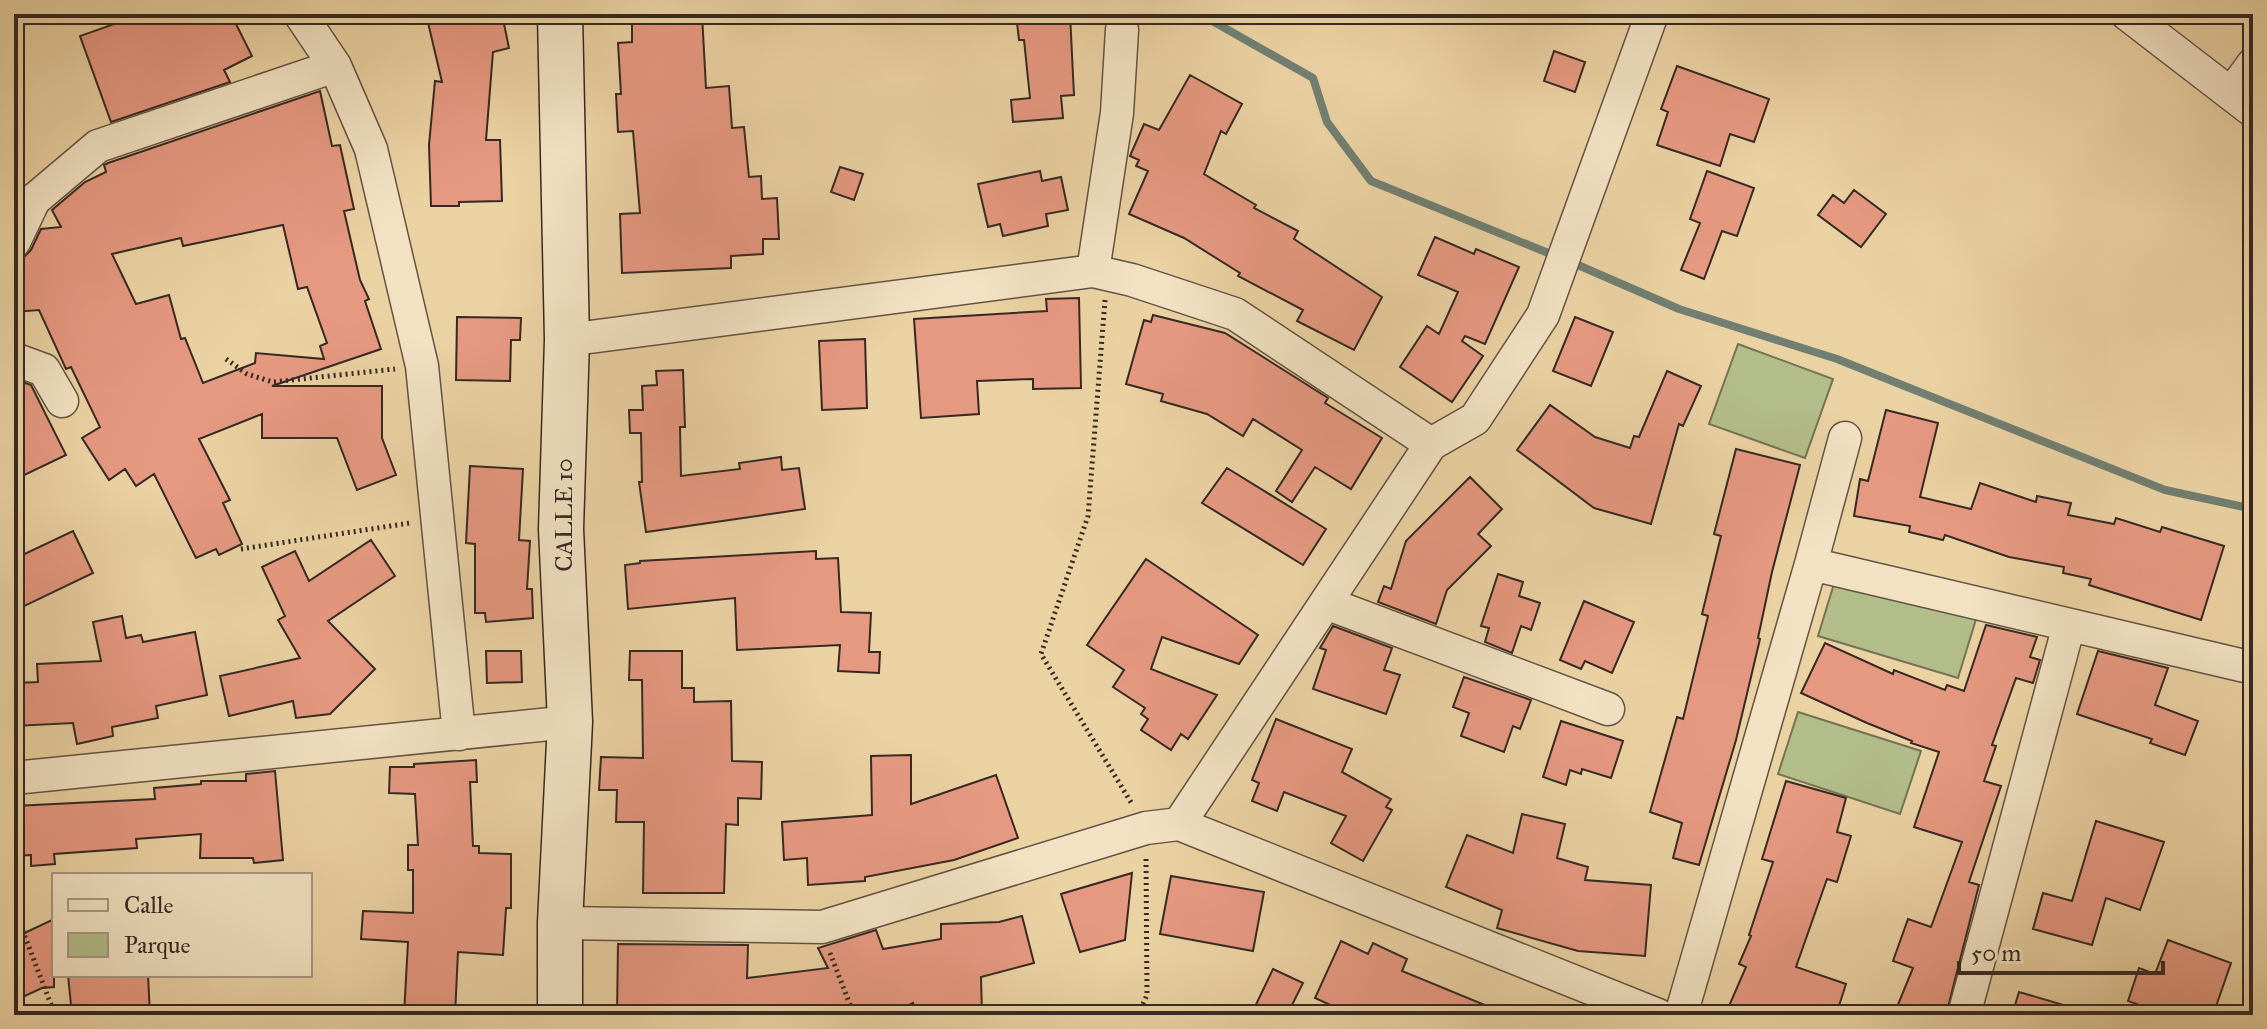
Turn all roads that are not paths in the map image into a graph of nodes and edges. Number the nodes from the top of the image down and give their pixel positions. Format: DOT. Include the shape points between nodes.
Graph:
graph roads {
  1 [pos="300,14"];
  2 [pos="560,14"];
  3 [pos="1652,14"];
  4 [pos="2127,14"];
  5 [pos="1122,30"];
  6 [pos="2253,64"];
  7 [pos="335,66"];
  8 [pos="2242,103"];
  9 [pos="24,200"];
  10 [pos="14,242"];
  11 [pos="1100,272"];
  12 [pos="567,340"];
  13 [pos="14,359"];
  14 [pos="62,401"];
  15 [pos="1845,438"];
  16 [pos="1431,444"];
  17 [pos="1811,564"];
  18 [pos="1326,603"];
  19 [pos="2069,625"];
  20 [pos="2253,668"];
  21 [pos="1608,709"];
  22 [pos="570,722"];
  23 [pos="459,734"];
  24 [pos="14,778"];
  25 [pos="1179,824"];
  26 [pos="560,923"];
  27 [pos="560,1015"];
  28 [pos="1658,1015"];
  29 [pos="1681,1015"];
  30 [pos="1964,1015"];
  1 -- 7 [label="street"];
  2 -- 12 [label="main road, CALLE 10"];
  3 -- 16 [label="street" via="1543,315 1475,419"];
  4 -- 8 [label="street"];
  5 -- 11 [label="street"];
  6 -- 8 [label="street"];
  7 -- 9 [label="street" via="98,146"];
  7 -- 23 [label="street" via="371,149 422,366"];
  9 -- 10 [label="street"];
  11 -- 12 [label="street"];
  11 -- 16 [label="street" via="1235,314"];
  12 -- 22 [label="main road, CALLE 10" via="561,529"];
  13 -- 14 [label="street" via="44,370"];
  15 -- 17 [label="street"];
  16 -- 18 [label="street"];
  17 -- 19 [label="street"];
  17 -- 29 [label="street"];
  18 -- 21 [label="street"];
  18 -- 25 [label="street"];
  19 -- 20 [label="street"];
  19 -- 30 [label="street"];
  22 -- 23 [label="street"];
  22 -- 26 [label="main road, CALLE 10"];
  23 -- 24 [label="street"];
  25 -- 26 [label="street" via="1146,828 822,927"];
  25 -- 28 [label="street"];
  26 -- 27 [label="main road, CALLE 10"];
}
